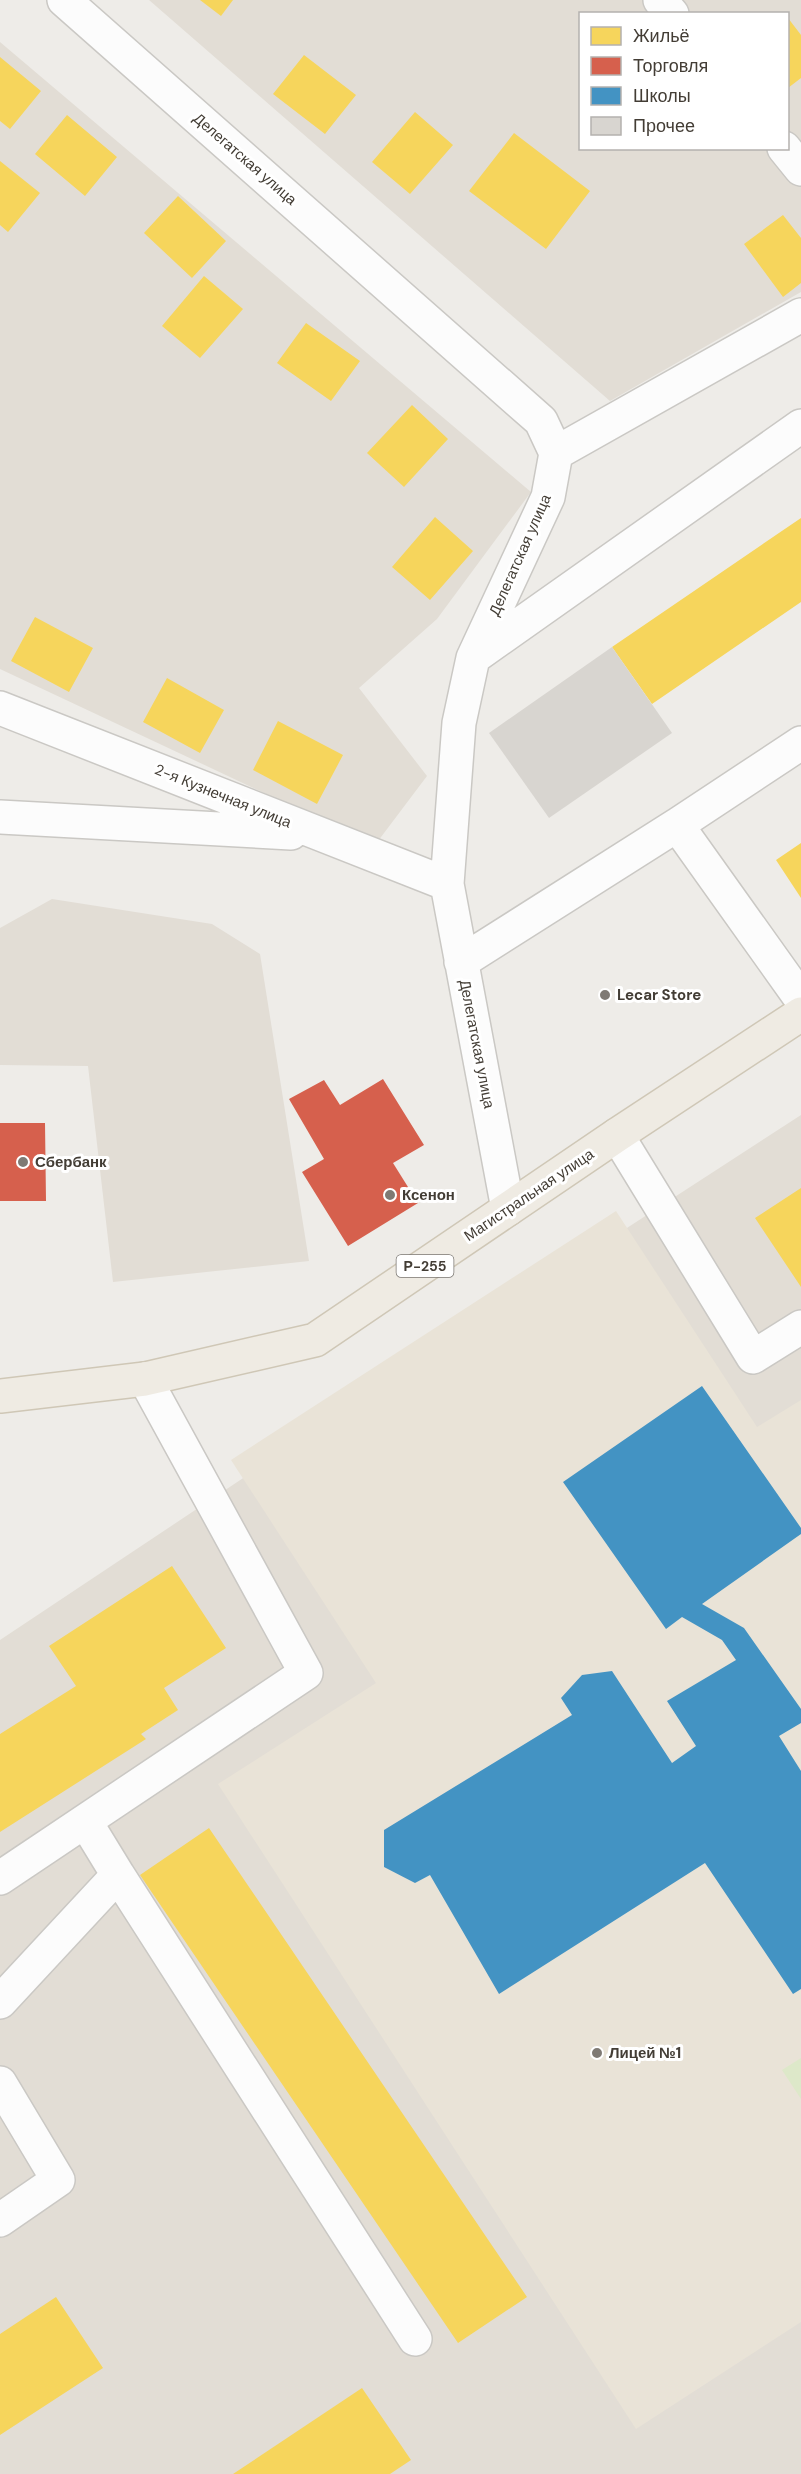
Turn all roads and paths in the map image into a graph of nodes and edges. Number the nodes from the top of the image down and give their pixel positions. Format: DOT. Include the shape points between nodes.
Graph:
graph roads {
  1 [pos="64,0"];
  2 [pos="660,0"];
  3 [pos="670,12"];
  4 [pos="786,150"];
  5 [pos="801,169"];
  6 [pos="801,315"];
  7 [pos="801,426"];
  8 [pos="556,453"];
  9 [pos="473,658"];
  10 [pos="0,708"];
  11 [pos="801,743"];
  12 [pos="0,818"];
  13 [pos="677,825"];
  14 [pos="320,834"];
  15 [pos="447,884"];
  16 [pos="461,962"];
  17 [pos="801,999"];
  18 [pos="801,1014"];
  19 [pos="617,1135"];
  20 [pos="508,1209"];
  21 [pos="801,1327"];
  22 [pos="145,1379"];
  23 [pos="0,1396"];
  24 [pos="85,1821"];
  25 [pos="118,1875"];
  26 [pos="0,1878"];
  27 [pos="0,2001"];
  28 [pos="0,2083"];
  29 [pos="0,2220"];
  30 [pos="415,2339"];
  1 -- 8 [label="street, Делегатская улица" via="541,420"];
  2 -- 3 [label="street"];
  4 -- 5 [label="street"];
  6 -- 8 [label="street"];
  7 -- 9 [label="street"];
  8 -- 9 [label="street, Делегатская улица" via="548,497"];
  9 -- 15 [label="street, Делегатская улица" via="459,723"];
  10 -- 14 [label="street, 2-я Кузнечная улица"];
  11 -- 13 [label="street"];
  12 -- 14 [label="street"];
  13 -- 16 [label="street"];
  13 -- 17 [label="street"];
  14 -- 15 [label="street, 2-я Кузнечная улица"];
  15 -- 16 [label="street, Делегатская улица"];
  16 -- 20 [label="street, Делегатская улица"];
  18 -- 19 [label="main road, Магистральная улица / Р-255"];
  19 -- 20 [label="main road, Магистральная улица / Р-255"];
  19 -- 21 [label="street" via="753,1357"];
  20 -- 22 [label="main road, Магистральная улица / Р-255" via="315,1340"];
  22 -- 23 [label="main road, Магистральная улица / Р-255"];
  22 -- 24 [label="street" via="306,1673"];
  24 -- 25 [label="street"];
  24 -- 26 [label="street"];
  25 -- 27 [label="street"];
  25 -- 30 [label="street"];
  28 -- 29 [label="street" via="58,2180"];
}
